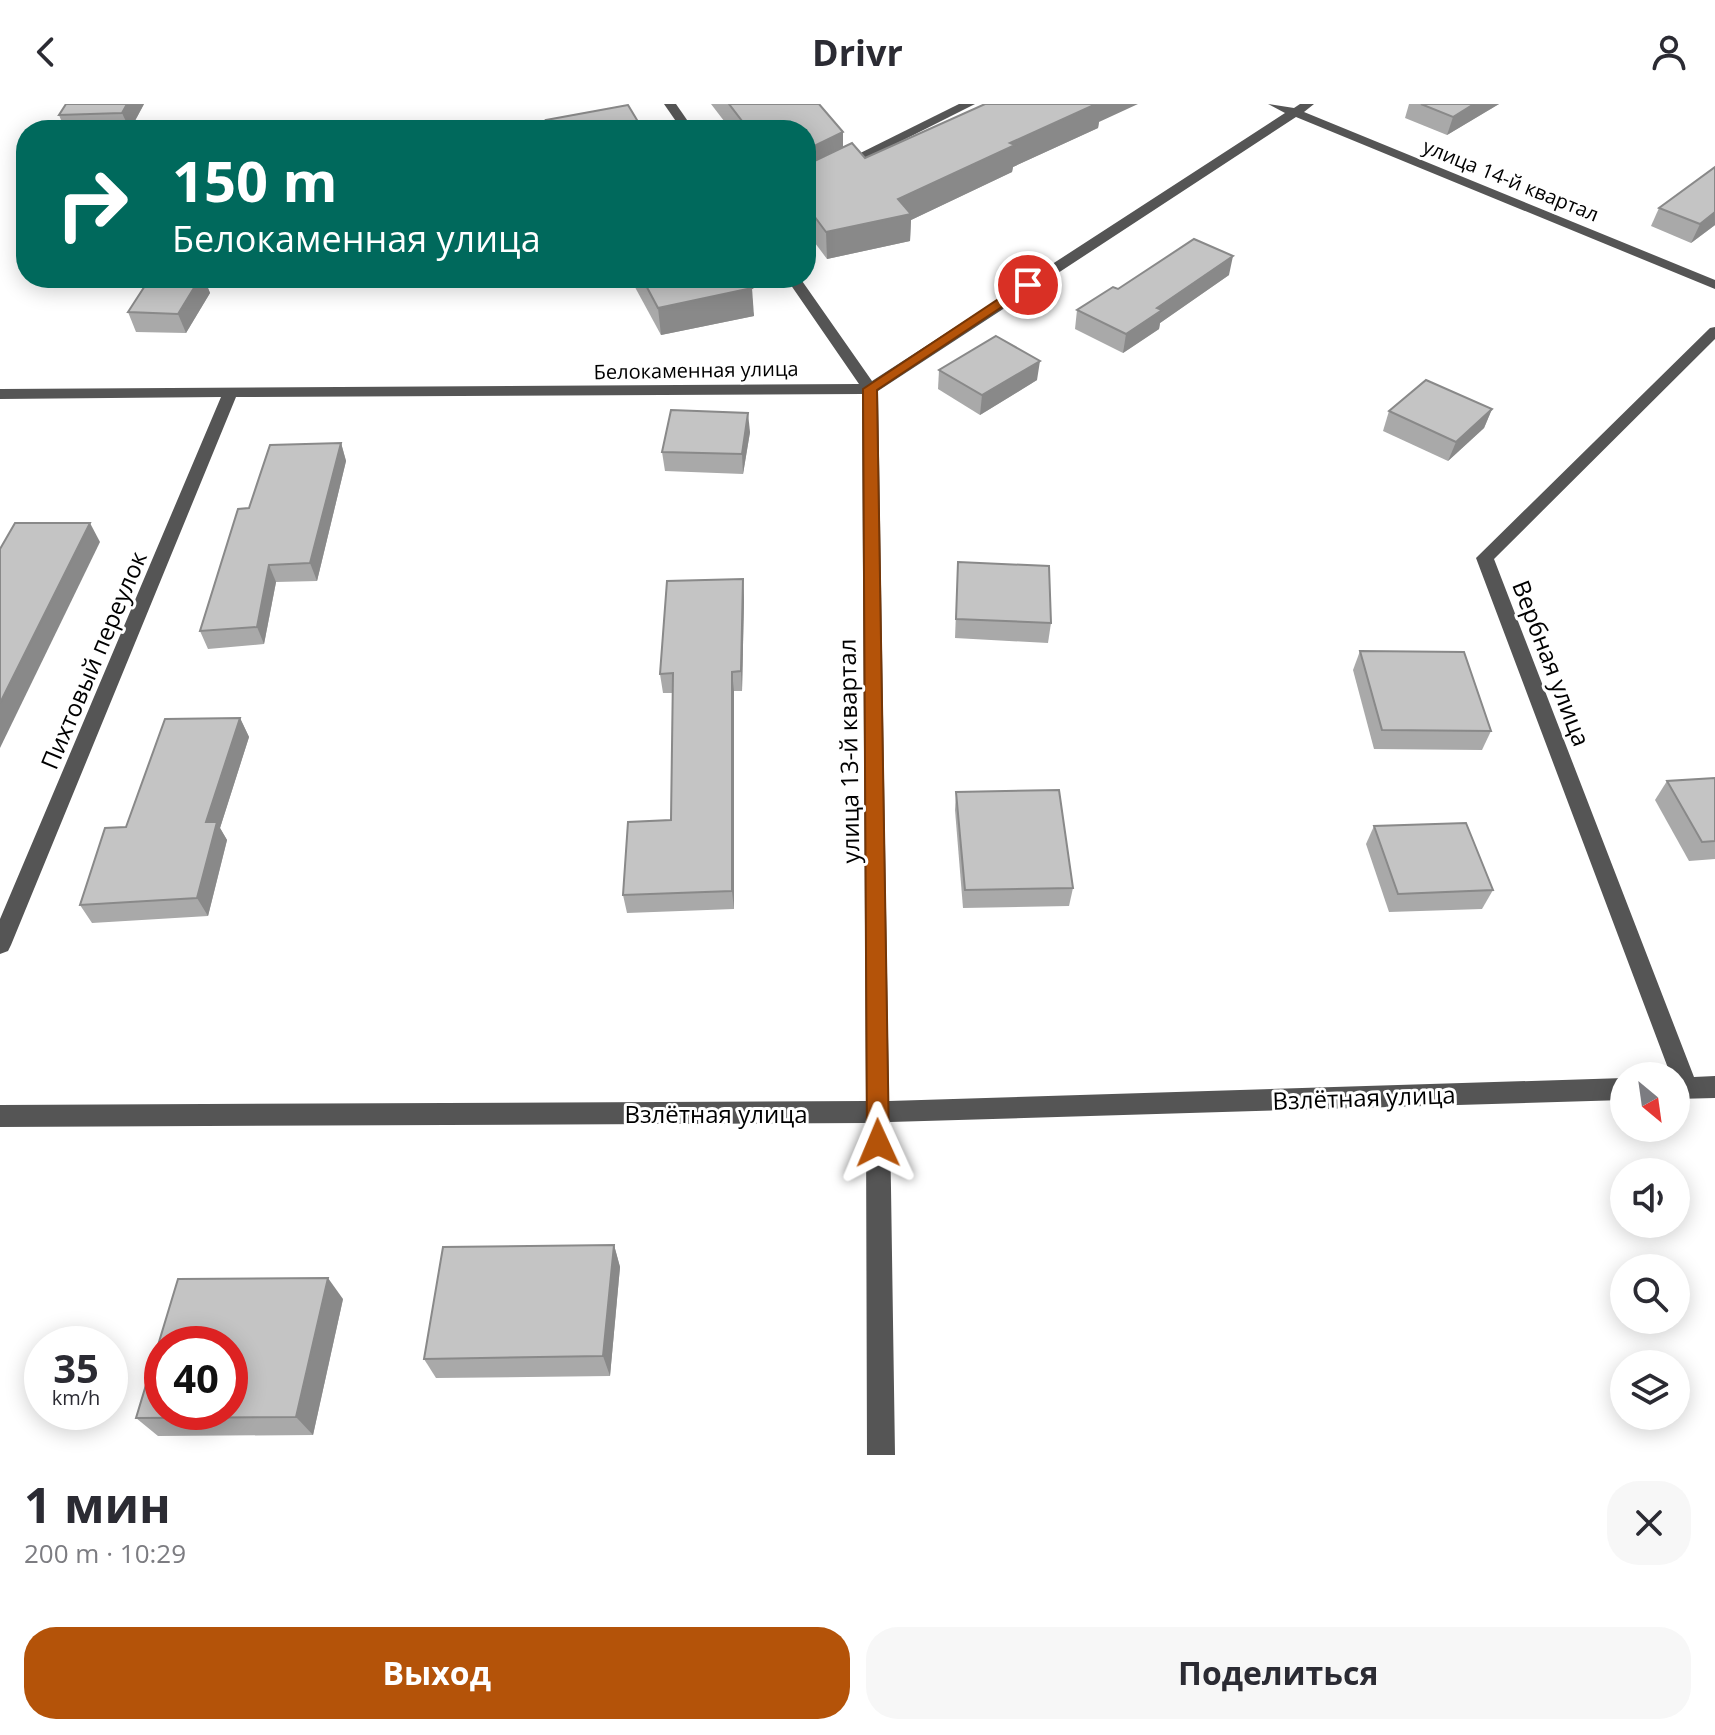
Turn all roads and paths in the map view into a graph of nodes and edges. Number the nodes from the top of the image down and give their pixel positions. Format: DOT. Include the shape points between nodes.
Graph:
graph roads {
  1 [pos="969,104"];
  2 [pos="1274,104"];
  3 [pos="1308,104"];
  4 [pos="1292,112"];
  5 [pos="816,180"];
  6 [pos="1715,285"];
  7 [pos="800,288"];
  8 [pos="1715,331"];
  9 [pos="870,389"];
  10 [pos="0,394"];
  11 [pos="230,394"];
  12 [pos="0,945"];
  13 [pos="1671,1062"];
  14 [pos="1715,1087"];
  15 [pos="1690,1088"];
  16 [pos="1610,1089"];
  17 [pos="877,1112"];
  18 [pos="0,1116"];
  19 [pos="881,1455"];
  1 -- 5 [label="street"];
  2 -- 4 [label="street, улица 14-й квартал"];
  3 -- 4 [label="street"];
  4 -- 6 [label="street, улица 14-й квартал"];
  4 -- 9 [label="street"];
  7 -- 9 [label="street"];
  8 -- 13 [label="street, Вербная улица" via="1485,558"];
  9 -- 11 [label="street, Белокаменная улица"];
  9 -- 17 [label="street, улица 13-й квартал"];
  10 -- 11 [label="street, Белокаменная улица"];
  11 -- 12 [label="street, Пихтовый переулок"];
  14 -- 15 [label="street"];
  16 -- 17 [label="street, Взлётная улица"];
  17 -- 18 [label="street, Взлётная улица"];
  17 -- 19 [label="street, улица 13-й квартал"];
}
